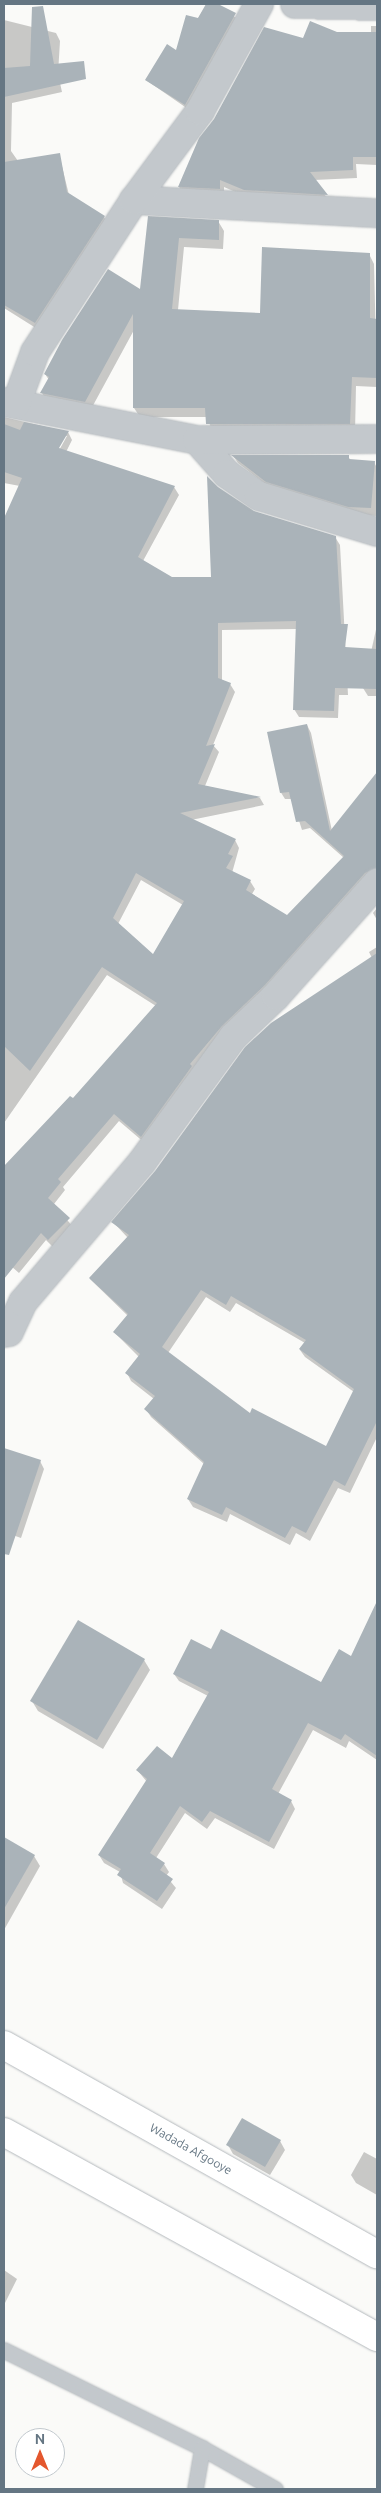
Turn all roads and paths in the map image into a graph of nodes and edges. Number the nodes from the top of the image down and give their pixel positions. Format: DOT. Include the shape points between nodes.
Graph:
graph roads {
  1 [pos="259,4"];
  2 [pos="295,4"];
  3 [pos="377,6"];
  4 [pos="134,200"];
  5 [pos="377,213"];
  6 [pos="10,403"];
  7 [pos="377,439"];
  8 [pos="197,440"];
  9 [pos="377,532"];
  10 [pos="377,882"];
  11 [pos="4,1333"];
  12 [pos="4,2045"];
  13 [pos="4,2132"];
  14 [pos="377,2254"];
  15 [pos="377,2337"];
  16 [pos="4,2350"];
  17 [pos="202,2448"];
  18 [pos="195,2489"];
  19 [pos="275,2489"];
  1 -- 4 [label="street" via="200,111"];
  2 -- 3 [label="street"];
  4 -- 5 [label="street"];
  4 -- 6 [label="street" via="35,352"];
  6 -- 8 [label="street"];
  7 -- 8 [label="street"];
  8 -- 9 [label="street" via="227,474 259,496"];
  10 -- 11 [label="street" via="276,996 233,1037 142,1162 23,1302 9,1332"];
  12 -- 14 [label="highway, Wadada Afgooye"];
  13 -- 15 [label="highway"];
  16 -- 17 [label="lane"];
  17 -- 18 [label="lane"];
  17 -- 19 [label="lane"];
}
